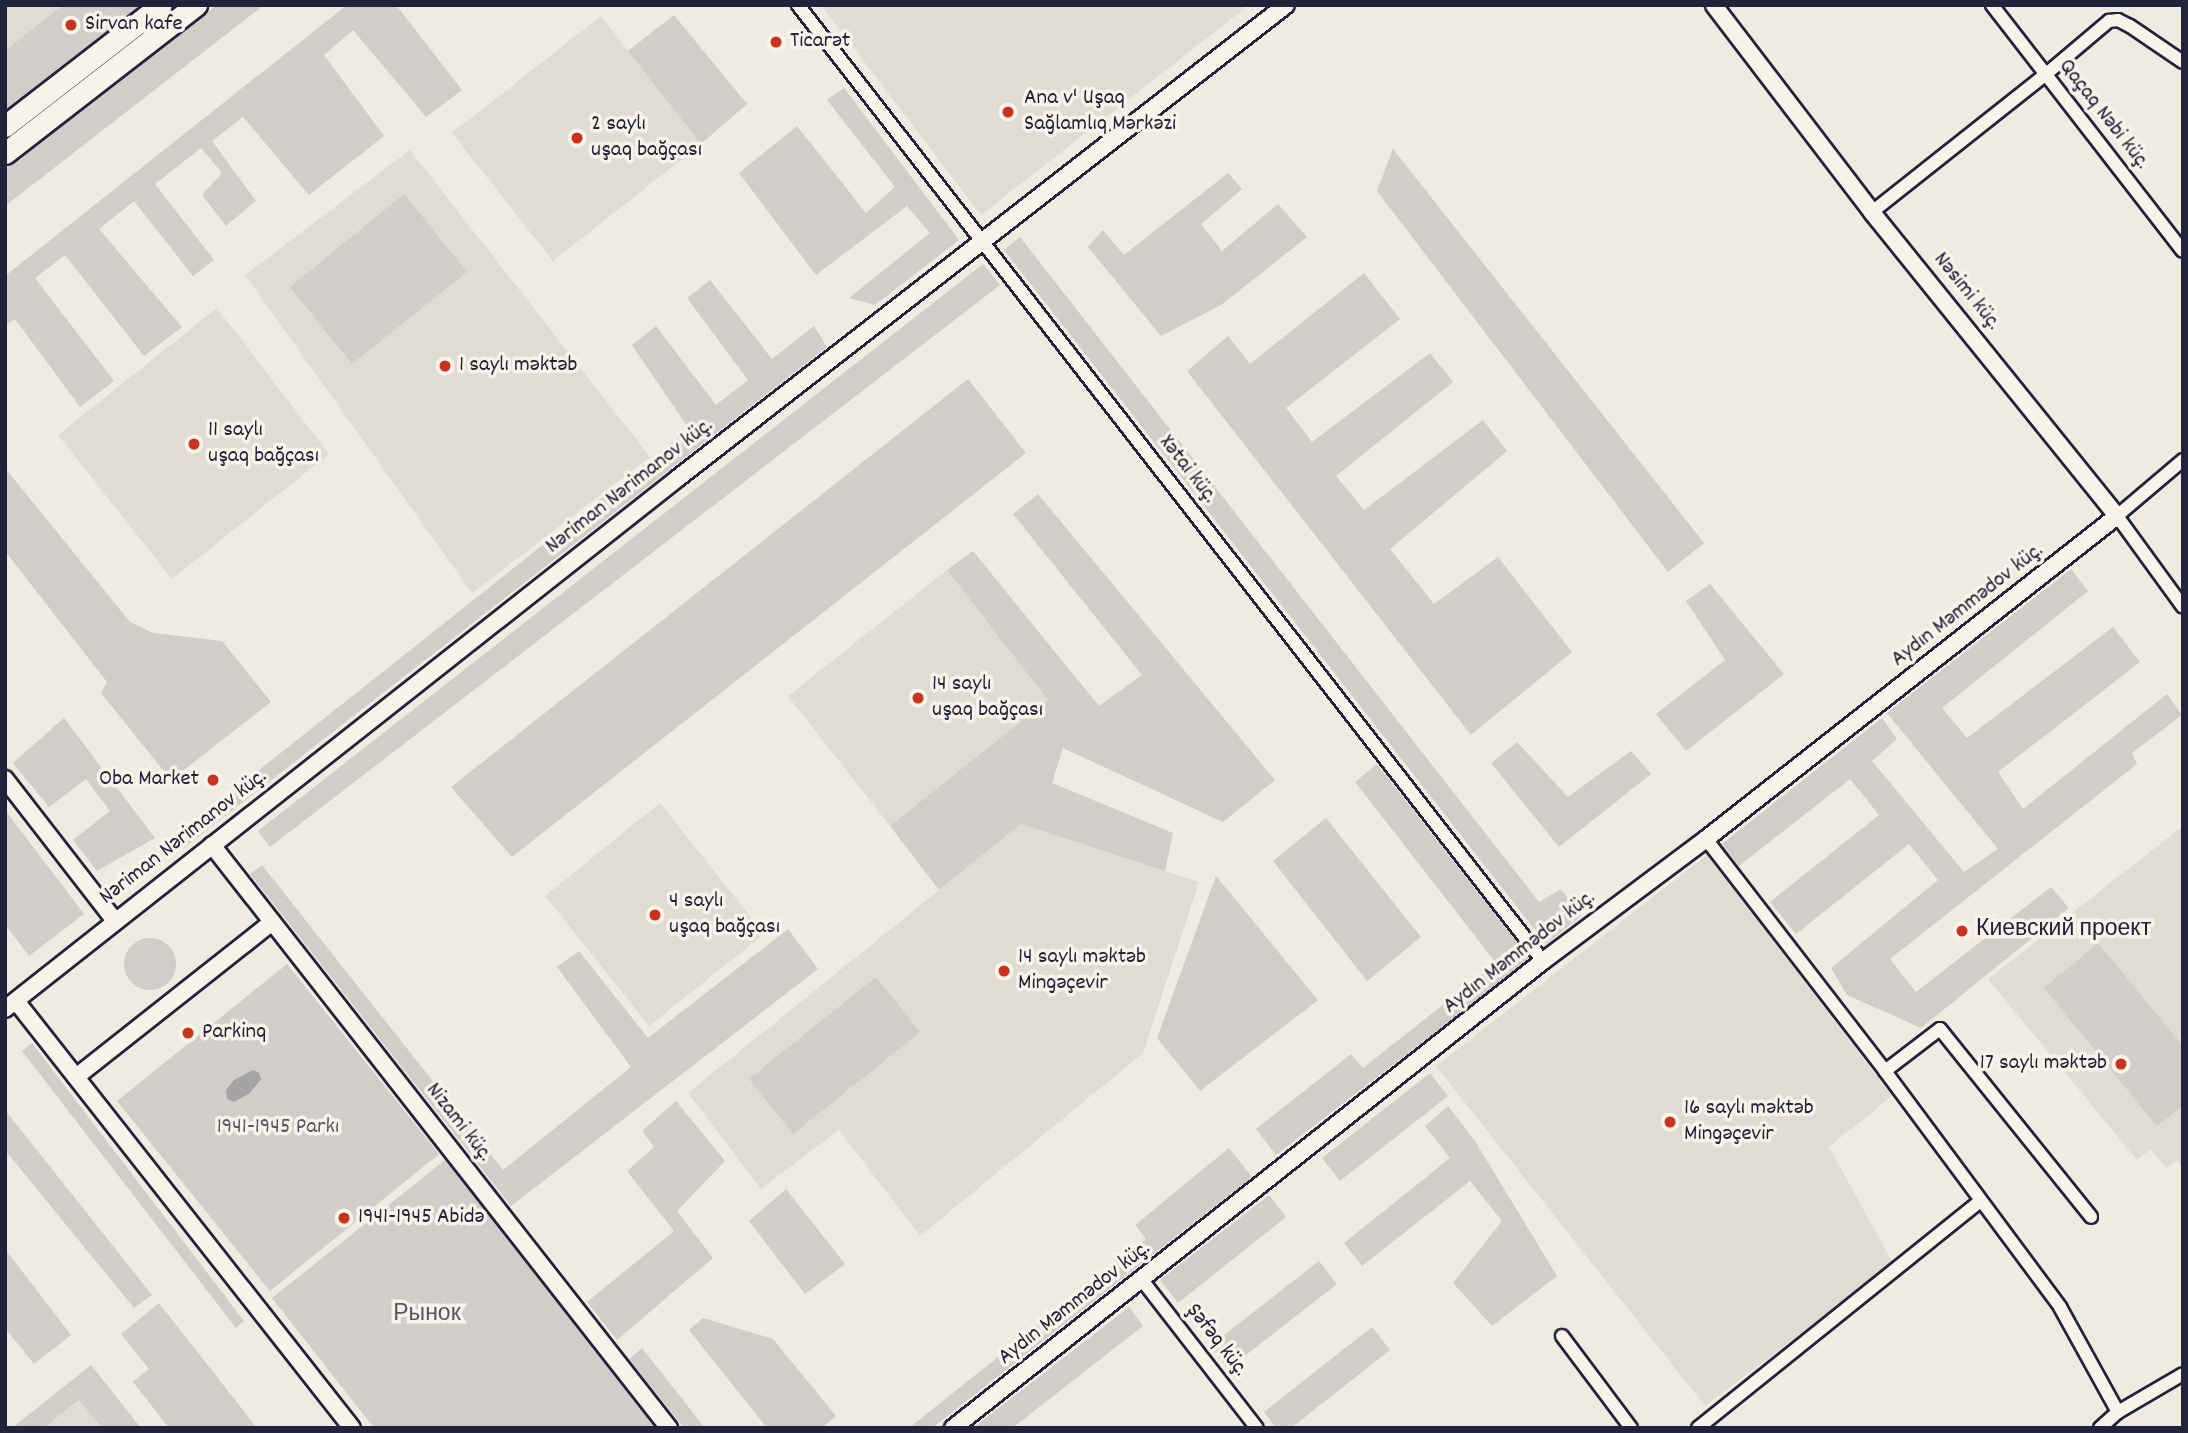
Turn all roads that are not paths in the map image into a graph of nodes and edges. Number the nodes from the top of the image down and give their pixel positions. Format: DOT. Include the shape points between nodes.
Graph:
graph roads {
  1 [pos="160,5"];
  2 [pos="196,5"];
  3 [pos="798,5"];
  4 [pos="1286,5"];
  5 [pos="1714,5"];
  6 [pos="1992,5"];
  7 [pos="2183,62"];
  8 [pos="2045,75"];
  9 [pos="5,126"];
  10 [pos="5,153"];
  11 [pos="1872,212"];
  12 [pos="982,242"];
  13 [pos="2183,251"];
  14 [pos="2183,460"];
  15 [pos="2117,516"];
  16 [pos="2183,607"];
  17 [pos="5,779"];
  18 [pos="1706,839"];
  19 [pos="212,845"];
  20 [pos="115,921"];
  21 [pos="272,922"];
  22 [pos="1543,961"];
  23 [pos="10,1005"];
  24 [pos="1885,1071"];
  25 [pos="76,1077"];
  26 [pos="1979,1202"];
  27 [pos="2091,1217"];
  28 [pos="1142,1280"];
  29 [pos="1562,1336"];
  30 [pos="2183,1374"];
  31 [pos="2118,1412"];
  32 [pos="352,1428"];
  33 [pos="669,1428"];
  34 [pos="953,1428"];
  35 [pos="1257,1428"];
  36 [pos="1632,1428"];
  37 [pos="1698,1428"];
  38 [pos="2100,1428"];
  1 -- 9 [label="main road"];
  2 -- 10 [label="main road"];
  3 -- 12 [label="street, Xətai küç."];
  4 -- 12 [label="street, Nəriman Nərimanov küç."];
  5 -- 11 [label="street, Nəsimi küç."];
  6 -- 8 [label="street, Qaçaq Nəbi küç."];
  7 -- 8 [label="street" via="2130,26 2109,20"];
  8 -- 11 [label="street"];
  8 -- 13 [label="street, Qaçaq Nəbi küç."];
  11 -- 15 [label="street, Nəsimi küç."];
  12 -- 19 [label="street, Nəriman Nərimanov küç."];
  12 -- 22 [label="street, Xətai küç."];
  14 -- 15 [label="street"];
  15 -- 16 [label="street, Nəsimi küç."];
  15 -- 18 [label="street, Aydın Məmmədov küç."];
  17 -- 20 [label="street"];
  18 -- 22 [label="street, Aydın Məmmədov küç."];
  18 -- 24 [label="street"];
  19 -- 20 [label="street, Nəriman Nərimanov küç."];
  19 -- 21 [label="street, Nizami küç."];
  20 -- 23 [label="street, Nəriman Nərimanov küç."];
  21 -- 25 [label="street"];
  21 -- 33 [label="street, Nizami küç."];
  22 -- 28 [label="street, Aydın Məmmədov küç."];
  23 -- 25 [label="street"];
  24 -- 26 [label="street"];
  24 -- 27 [label="street" via="1940,1029"];
  25 -- 32 [label="street"];
  26 -- 31 [label="street" via="2060,1307"];
  26 -- 37 [label="street"];
  28 -- 34 [label="street, Aydın Məmmədov küç."];
  28 -- 35 [label="street, Şəfəq küç."];
  29 -- 36 [label="street"];
  30 -- 31 [label="street"];
  31 -- 38 [label="street"];
}
